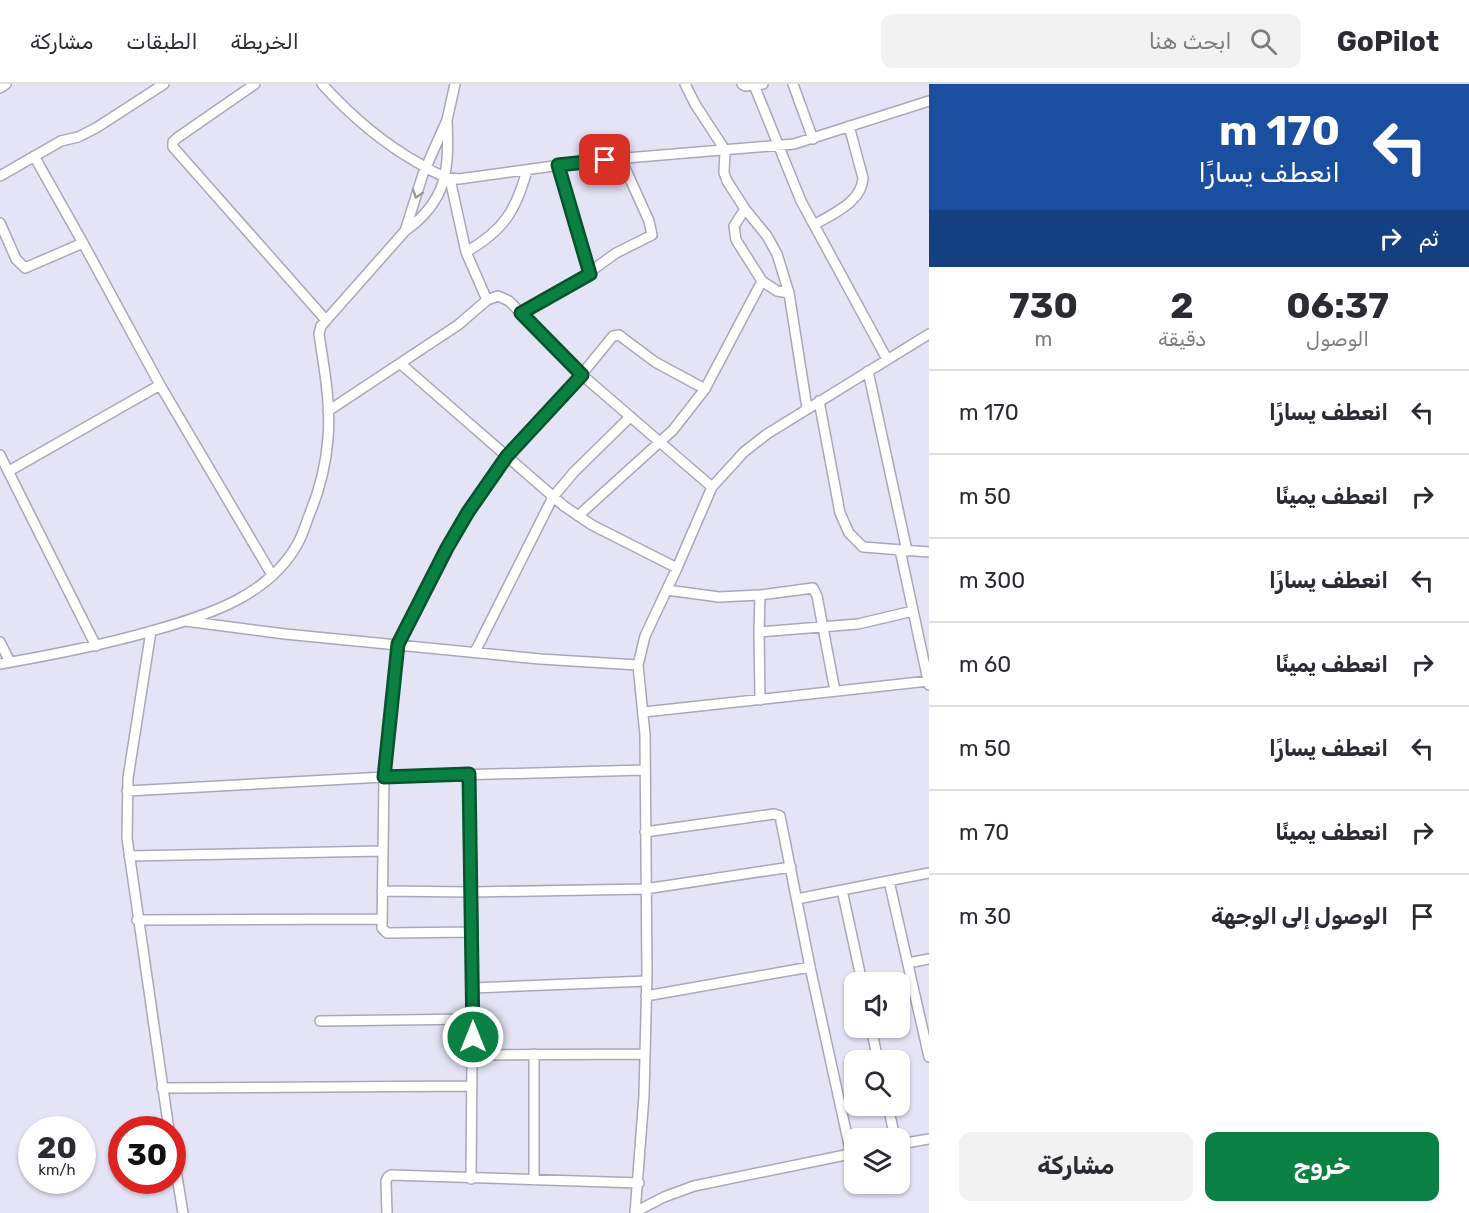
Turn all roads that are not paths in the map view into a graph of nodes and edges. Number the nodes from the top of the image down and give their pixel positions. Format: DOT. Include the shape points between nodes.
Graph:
graph roads {
  1 [pos="6,84"];
  2 [pos="164,84"];
  3 [pos="255,84"];
  4 [pos="322,84"];
  5 [pos="455,84"];
  6 [pos="685,84"];
  7 [pos="742,84"];
  8 [pos="793,84"];
  9 [pos="758,85"];
  10 [pos="0,88"];
  11 [pos="929,101"];
  12 [pos="447,120"];
  13 [pos="849,126"];
  14 [pos="813,139"];
  15 [pos="777,146"];
  16 [pos="725,150"];
  17 [pos="34,156"];
  18 [pos="621,159"];
  19 [pos="558,165"];
  20 [pos="426,168"];
  21 [pos="527,170"];
  22 [pos="0,176"];
  23 [pos="447,178"];
  24 [pos="745,209"];
  25 [pos="0,223"];
  26 [pos="814,225"];
  27 [pos="405,231"];
  28 [pos="83,243"];
  29 [pos="466,252"];
  30 [pos="590,274"];
  31 [pos="762,281"];
  32 [pos="789,293"];
  33 [pos="487,300"];
  34 [pos="521,313"];
  35 [pos="325,319"];
  36 [pos="929,334"];
  37 [pos="887,359"];
  38 [pos="401,364"];
  39 [pos="868,371"];
  40 [pos="582,375"];
  41 [pos="159,385"];
  42 [pos="705,389"];
  43 [pos="819,401"];
  44 [pos="807,408"];
  45 [pos="328,411"];
  46 [pos="630,417"];
  47 [pos="659,442"];
  48 [pos="0,455"];
  49 [pos="507,456"];
  50 [pos="9,471"];
  51 [pos="712,487"];
  52 [pos="553,497"];
  53 [pos="578,516"];
  54 [pos="904,551"];
  55 [pos="929,552"];
  56 [pos="677,568"];
  57 [pos="272,576"];
  58 [pos="667,590"];
  59 [pos="760,595"];
  60 [pos="913,611"];
  61 [pos="185,621"];
  62 [pos="823,626"];
  63 [pos="152,631"];
  64 [pos="759,632"];
  65 [pos="0,642"];
  66 [pos="398,644"];
  67 [pos="96,646"];
  68 [pos="475,652"];
  69 [pos="5,663"];
  70 [pos="638,664"];
  71 [pos="929,683"];
  72 [pos="835,691"];
  73 [pos="760,700"];
  74 [pos="644,712"];
  75 [pos="644,770"];
  76 [pos="469,774"];
  77 [pos="384,777"];
  78 [pos="127,791"];
  79 [pos="645,832"];
  80 [pos="383,851"];
  81 [pos="129,856"];
  82 [pos="791,867"];
  83 [pos="929,873"];
  84 [pos="889,881"];
  85 [pos="645,889"];
  86 [pos="842,890"];
  87 [pos="382,891"];
  88 [pos="472,892"];
  89 [pos="798,899"];
  90 [pos="381,919"];
  91 [pos="138,920"];
  92 [pos="472,932"];
  93 [pos="929,959"];
  94 [pos="908,963"];
  95 [pos="810,967"];
  96 [pos="860,972"];
  97 [pos="646,981"];
  98 [pos="473,988"];
  99 [pos="646,996"];
  100 [pos="924,1015"];
  101 [pos="473,1019"];
  102 [pos="320,1021"];
  103 [pos="534,1054"];
  104 [pos="645,1054"];
  105 [pos="929,1054"];
  106 [pos="473,1055"];
  107 [pos="472,1086"];
  108 [pos="162,1088"];
  109 [pos="167,1116"];
  110 [pos="847,1128"];
  111 [pos="929,1139"];
  112 [pos="910,1142"];
  113 [pos="844,1155"];
  114 [pos="471,1179"];
  115 [pos="534,1180"];
  116 [pos="639,1183"];
  117 [pos="180,1194"];
  118 [pos="183,1213"];
  119 [pos="387,1213"];
  120 [pos="635,1213"];
  1 -- 10 [label="street"];
  2 -- 17 [label="street" via="96,128"];
  3 -- 35 [label="street" via="177,138 173,147"];
  4 -- 20 [label="street" via="371,133"];
  5 -- 12 [label="street"];
  6 -- 16 [label="street"];
  7 -- 9 [label="street"];
  8 -- 14 [label="street"];
  9 -- 15 [label="street"];
  11 -- 13 [label="street"];
  12 -- 20 [label="street"];
  12 -- 23 [label="street"];
  13 -- 14 [label="street"];
  13 -- 26 [label="street" via="863,184 844,207"];
  14 -- 15 [label="street"];
  15 -- 16 [label="street"];
  15 -- 26 [label="street"];
  16 -- 18 [label="street"];
  16 -- 24 [label="street" via="725,177"];
  17 -- 22 [label="street"];
  17 -- 28 [label="street"];
  18 -- 19 [label="street"];
  18 -- 30 [label="street" via="652,235 616,253"];
  19 -- 21 [label="street"];
  19 -- 30 [label="street"];
  20 -- 23 [label="street"];
  20 -- 27 [label="street, one-way"];
  21 -- 23 [label="street"];
  21 -- 29 [label="street" via="509,217 491,236"];
  23 -- 27 [label="street" via="433,206"];
  23 -- 29 [label="street"];
  24 -- 31 [label="street" via="736,221 734,233"];
  24 -- 32 [label="street" via="772,245"];
  25 -- 28 [label="street" via="16,259 25,268"];
  26 -- 37 [label="street"];
  27 -- 35 [label="street"];
  28 -- 41 [label="street"];
  29 -- 33 [label="street"];
  30 -- 34 [label="street"];
  31 -- 32 [label="street" via="777,291"];
  31 -- 42 [label="street"];
  32 -- 44 [label="street"];
  33 -- 34 [label="street" via="504,297"];
  33 -- 38 [label="street"];
  34 -- 40 [label="street"];
  35 -- 45 [label="street" via="320,334"];
  36 -- 37 [label="street"];
  37 -- 39 [label="street"];
  38 -- 45 [label="street"];
  38 -- 49 [label="street"];
  39 -- 43 [label="street"];
  39 -- 54 [label="street"];
  40 -- 42 [label="street" via="615,334 655,362"];
  40 -- 46 [label="street"];
  40 -- 49 [label="street"];
  41 -- 50 [label="street"];
  41 -- 57 [label="street"];
  42 -- 47 [label="street"];
  43 -- 44 [label="street"];
  43 -- 54 [label="street" via="844,525 862,546"];
  44 -- 51 [label="street" via="744,452"];
  45 -- 57 [label="street" via="325,463 315,502 298,543"];
  46 -- 47 [label="street"];
  46 -- 52 [label="street"];
  47 -- 51 [label="street"];
  47 -- 53 [label="street"];
  48 -- 50 [label="street"];
  49 -- 52 [label="street"];
  49 -- 66 [label="street" via="452,539"];
  50 -- 67 [label="street"];
  51 -- 56 [label="street"];
  52 -- 53 [label="street"];
  52 -- 68 [label="street"];
  53 -- 56 [label="street"];
  54 -- 55 [label="street"];
  54 -- 60 [label="street"];
  56 -- 58 [label="street"];
  57 -- 61 [label="street" via="228,605"];
  58 -- 59 [label="street" via="719,597"];
  58 -- 70 [label="street" via="645,636"];
  59 -- 62 [label="street" via="813,588"];
  59 -- 64 [label="street"];
  60 -- 62 [label="street" via="858,624"];
  60 -- 71 [label="street"];
  61 -- 63 [label="street"];
  61 -- 66 [label="street"];
  62 -- 64 [label="street"];
  62 -- 72 [label="street"];
  63 -- 67 [label="street"];
  63 -- 78 [label="street"];
  64 -- 73 [label="street"];
  65 -- 69 [label="street"];
  66 -- 68 [label="street"];
  66 -- 77 [label="street"];
  67 -- 69 [label="street"];
  68 -- 70 [label="street"];
  70 -- 74 [label="street"];
  71 -- 72 [label="street"];
  72 -- 73 [label="street"];
  73 -- 74 [label="street"];
  74 -- 75 [label="street"];
  75 -- 76 [label="street"];
  75 -- 79 [label="street"];
  76 -- 77 [label="street"];
  76 -- 88 [label="street"];
  77 -- 78 [label="street"];
  77 -- 80 [label="street"];
  78 -- 81 [label="street"];
  79 -- 82 [label="street" via="778,814"];
  79 -- 85 [label="street"];
  80 -- 81 [label="street"];
  80 -- 87 [label="street"];
  81 -- 91 [label="street"];
  82 -- 85 [label="street"];
  82 -- 89 [label="street"];
  83 -- 84 [label="street"];
  84 -- 86 [label="street"];
  84 -- 94 [label="street"];
  85 -- 88 [label="street"];
  85 -- 97 [label="street"];
  86 -- 89 [label="street"];
  86 -- 96 [label="street"];
  87 -- 88 [label="street"];
  87 -- 90 [label="street"];
  88 -- 92 [label="street"];
  89 -- 95 [label="street"];
  90 -- 91 [label="street"];
  90 -- 92 [label="street" via="387,933"];
  91 -- 108 [label="street"];
  92 -- 98 [label="street"];
  93 -- 94 [label="street"];
  94 -- 100 [label="street"];
  95 -- 99 [label="street"];
  95 -- 110 [label="street"];
  97 -- 98 [label="street"];
  97 -- 99 [label="street"];
  98 -- 101 [label="street"];
  99 -- 104 [label="street"];
  100 -- 105 [label="street"];
  101 -- 102 [label="street"];
  101 -- 106 [label="street"];
  103 -- 104 [label="street"];
  103 -- 106 [label="street"];
  103 -- 115 [label="street"];
  104 -- 116 [label="street"];
  106 -- 107 [label="street"];
  107 -- 108 [label="street"];
  107 -- 114 [label="street"];
  108 -- 109 [label="street"];
  111 -- 112 [label="street"];
  113 -- 120 [label="street" via="694,1186"];
  114 -- 115 [label="street"];
  114 -- 119 [label="street" via="390,1176 386,1181"];
  115 -- 116 [label="street"];
  116 -- 120 [label="street"];
  117 -- 118 [label="street"];
}
